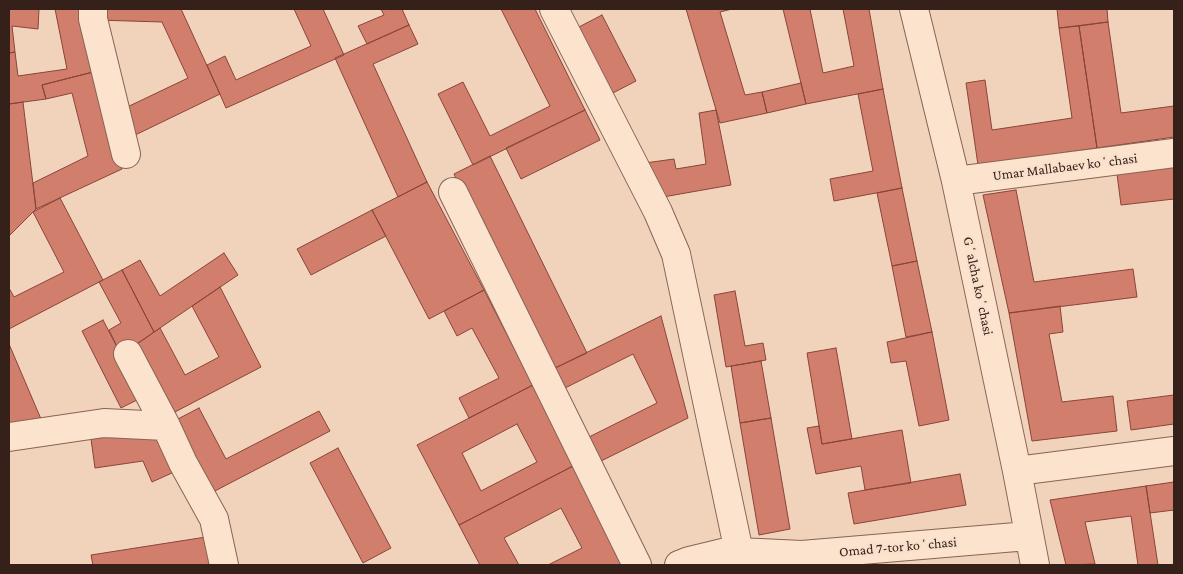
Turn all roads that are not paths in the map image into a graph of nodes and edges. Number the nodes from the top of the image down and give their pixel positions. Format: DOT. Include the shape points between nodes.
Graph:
graph roads {
  1 [pos="93,9"];
  2 [pos="554,9"];
  3 [pos="914,9"];
  4 [pos="1174,153"];
  5 [pos="126,154"];
  6 [pos="956,181"];
  7 [pos="453,192"];
  8 [pos="128,354"];
  9 [pos="166,426"];
  10 [pos="9,437"];
  11 [pos="1174,451"];
  12 [pos="1017,472"];
  13 [pos="1028,536"];
  14 [pos="740,552"];
  15 [pos="224,565"];
  16 [pos="637,565"];
  17 [pos="679,565"];
  18 [pos="1035,565"];
  1 -- 5 [label="street"];
  2 -- 14 [label="street" via="658,212 676,254"];
  3 -- 6 [label="street, Gʻalcha koʻchasi"];
  4 -- 6 [label="street, Umar Mallabaev koʻchasi"];
  6 -- 12 [label="street, Gʻalcha koʻchasi"];
  7 -- 16 [label="street"];
  8 -- 9 [label="street"];
  9 -- 10 [label="street" via="104,423"];
  9 -- 15 [label="street" via="214,519"];
  11 -- 12 [label="street"];
  12 -- 13 [label="street, Gʻalcha koʻchasi"];
  13 -- 14 [label="street, Omad 7-tor koʻchasi" via="802,554"];
  13 -- 18 [label="street, Gʻalcha koʻchasi"];
  14 -- 17 [label="street, Omad 7-tor koʻchasi"];
}
